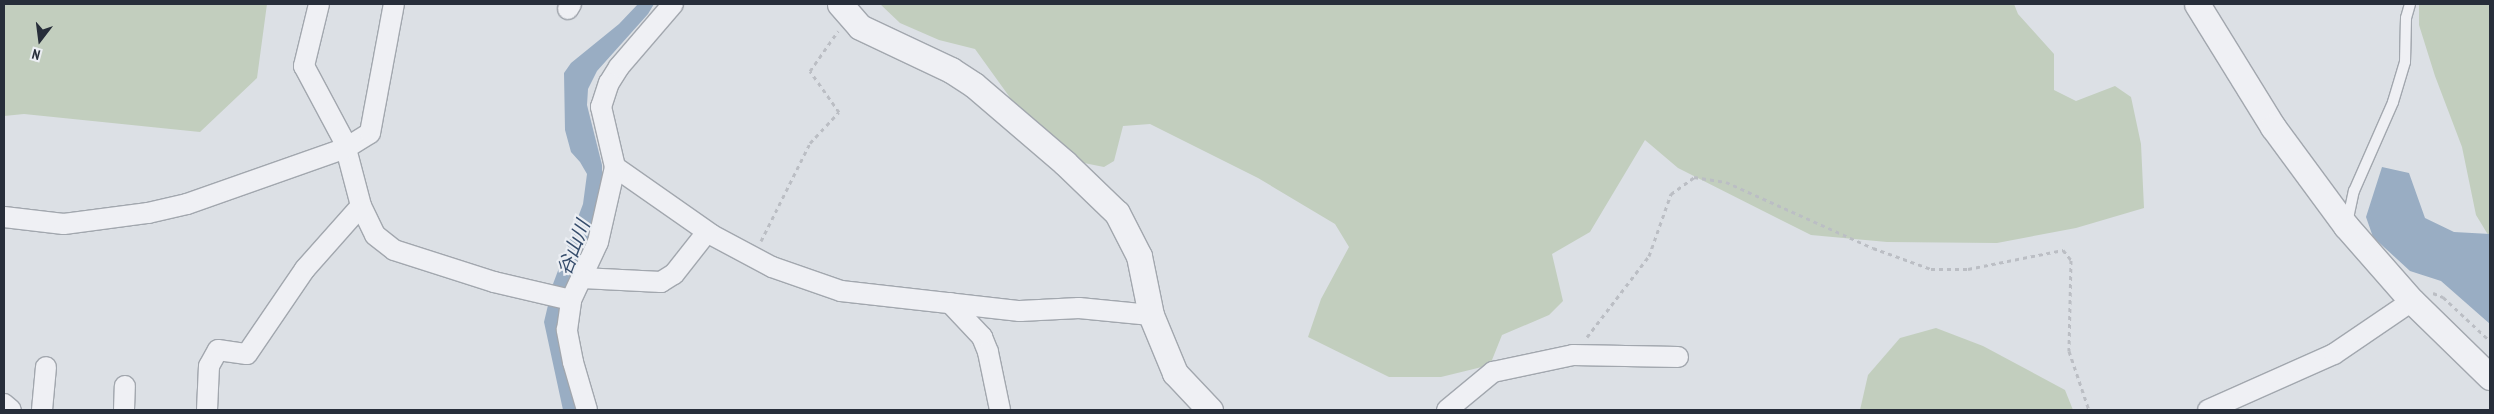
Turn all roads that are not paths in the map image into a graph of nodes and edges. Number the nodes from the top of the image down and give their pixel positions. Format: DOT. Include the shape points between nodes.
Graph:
graph roads {
  1 [pos="319,4"];
  2 [pos="394,4"];
  3 [pos="673,4"];
  4 [pos="2197,4"];
  5 [pos="2410,4"];
  6 [pos="844,10"];
  7 [pos="346,148"];
  8 [pos="615,167"];
  9 [pos="361,206"];
  10 [pos="4,217"];
  11 [pos="2346,226"];
  12 [pos="707,232"];
  13 [pos="582,278"];
  14 [pos="571,300"];
  15 [pos="2412,300"];
  16 [pos="950,303"];
  17 [pos="1151,316"];
  18 [pos="1678,357"];
  19 [pos="46,366"];
  20 [pos="2490,377"];
  21 [pos="125,386"];
  22 [pos="4,404"];
  23 [pos="11,410"];
  24 [pos="42,410"];
  25 [pos="124,410"];
  26 [pos="207,410"];
  27 [pos="587,410"];
  28 [pos="1000,410"];
  29 [pos="1210,410"];
  30 [pos="1447,410"];
  31 [pos="2208,410"];
  1 -- 7 [label="street" via="304,66"];
  2 -- 7 [label="street" via="370,133"];
  3 -- 8 [label="street" via="620,67 603,99 601,107"];
  4 -- 11 [label="street" via="2273,127"];
  5 -- 11 [label="lane" via="2406,18 2405,62 2393,102 2354,191"];
  6 -- 17 [label="street" via="860,27 951,70 974,85 1065,163 1117,213 1139,256"];
  7 -- 9 [label="street"];
  7 -- 10 [label="street" via="187,204 148,213 64,224"];
  8 -- 12 [label="street"];
  8 -- 13 [label="street" via="598,242"];
  9 -- 14 [label="street" via="376,235 394,250 494,282"];
  9 -- 26 [label="street" via="305,269 247,354 218,350 209,366"];
  11 -- 15 [label="street"];
  12 -- 13 [label="street" via="674,274 661,282"];
  12 -- 16 [label="street" via="772,267 841,291"];
  13 -- 14 [label="street"];
  14 -- 27 [label="street" via="567,330"];
  15 -- 20 [label="street"];
  15 -- 31 [label="street" via="2334,354"];
  16 -- 17 [label="street" via="1020,311 1079,308"];
  16 -- 28 [label="street" via="982,337"];
  17 -- 29 [label="street" via="1175,373"];
  18 -- 30 [label="street" via="1573,355 1493,372"];
  19 -- 24 [label="street"];
  21 -- 25 [label="street"];
  22 -- 23 [label="street"];
}
